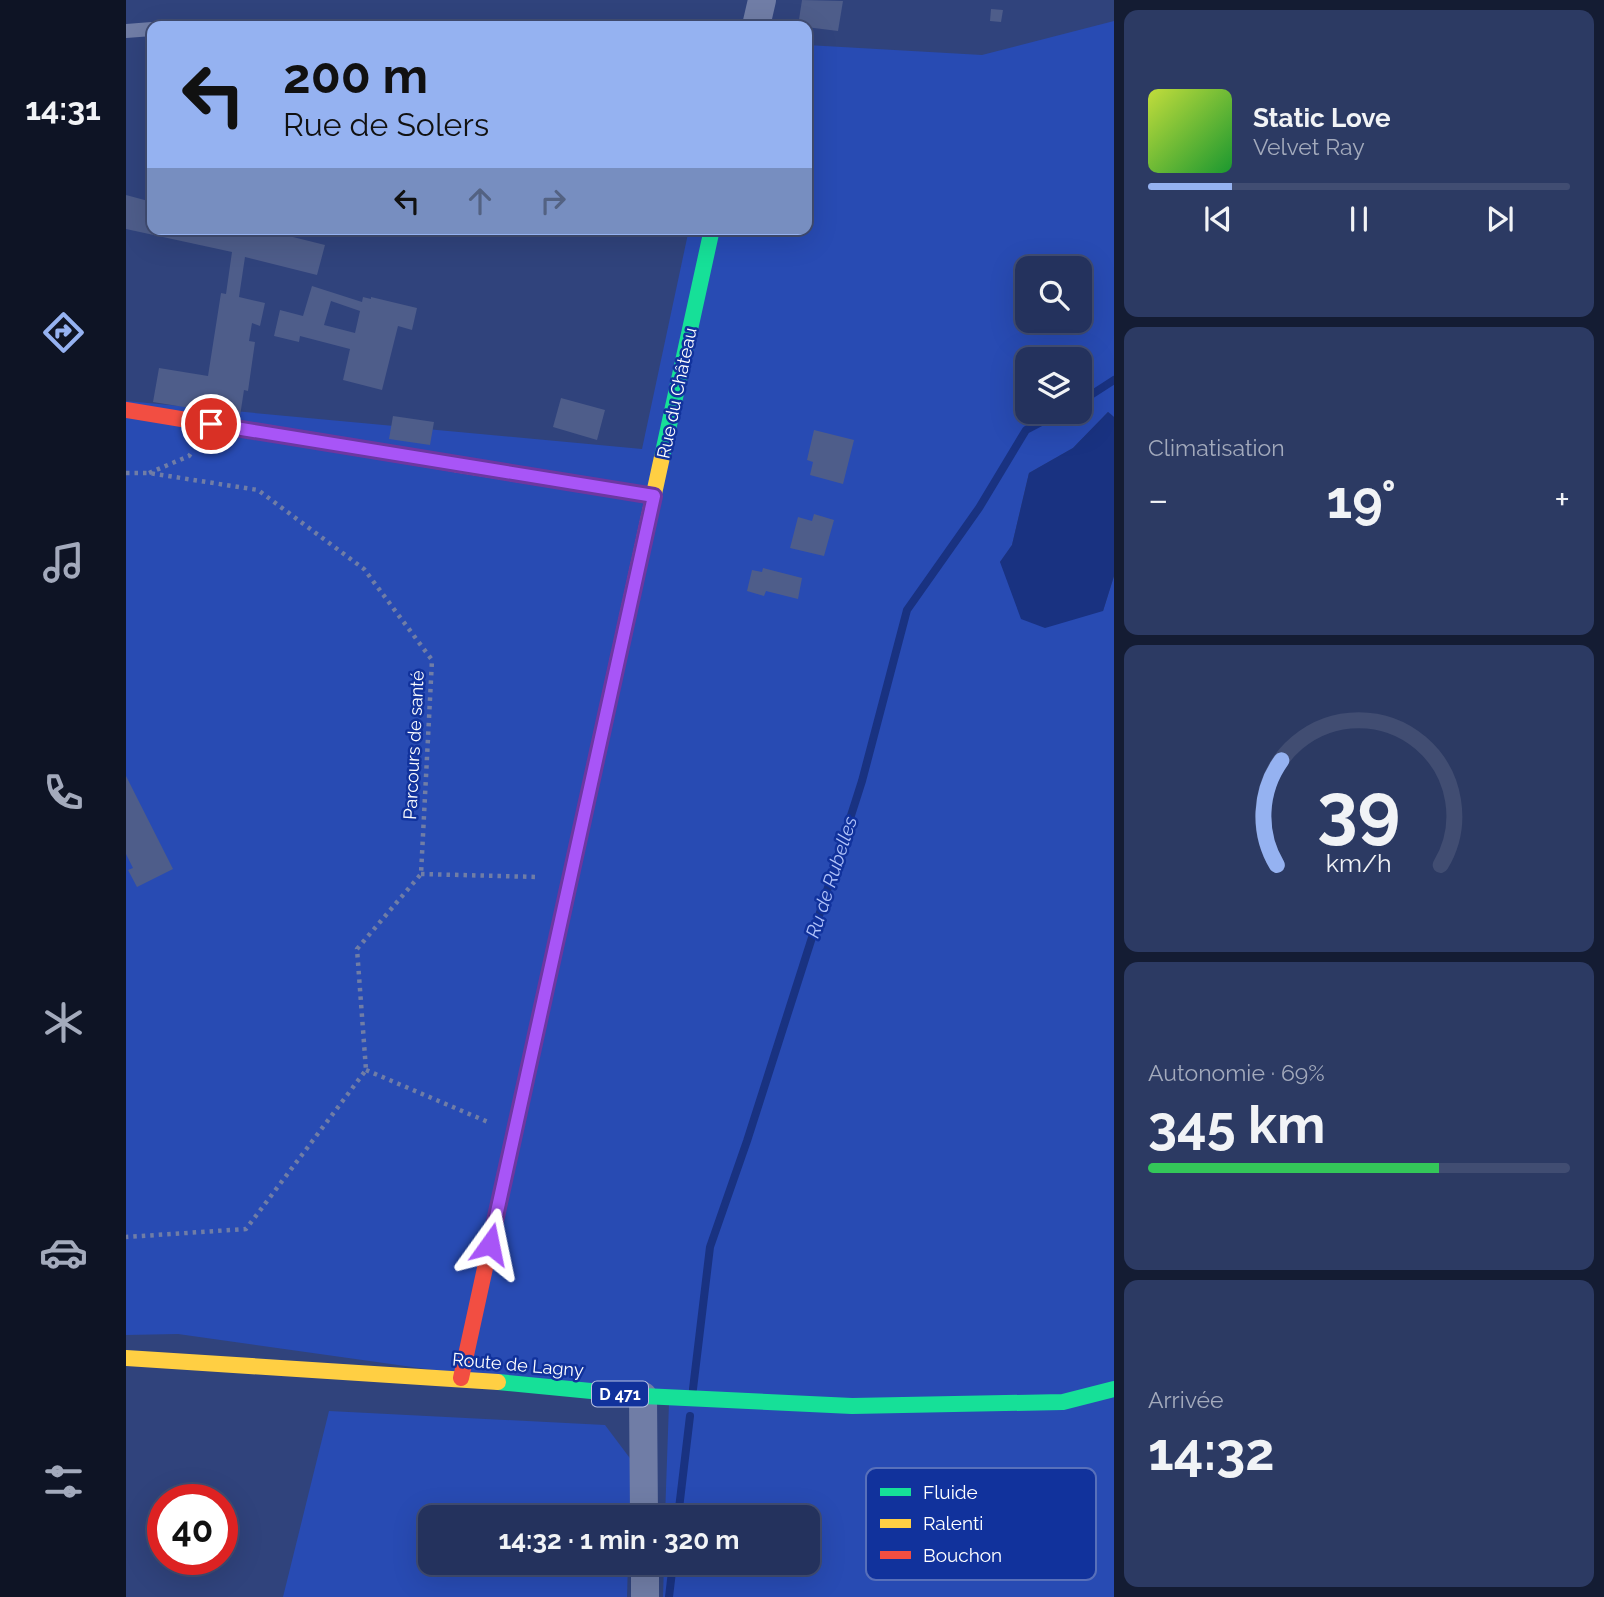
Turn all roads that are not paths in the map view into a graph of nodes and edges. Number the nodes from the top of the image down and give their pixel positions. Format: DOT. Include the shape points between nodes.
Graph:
graph roads {
  1 [pos="762,0"];
  2 [pos="757,21"];
  3 [pos="147,29"];
  4 [pos="126,31"];
  5 [pos="711,235"];
  6 [pos="126,410"];
  7 [pos="654,496"];
  8 [pos="126,1358"];
  9 [pos="461,1378"];
  10 [pos="1114,1389"];
  11 [pos="643,1396"];
  12 [pos="644,1505"];
  13 [pos="645,1575"];
  14 [pos="645,1597"];
  1 -- 2 [label="street"];
  3 -- 4 [label="lane"];
  5 -- 7 [label="street, Rue du Château"];
  6 -- 7 [label="street"];
  7 -- 9 [label="street, Rue du Château"];
  8 -- 9 [label="street, Route de Lagny / D 471"];
  9 -- 11 [label="street, Route de Lagny / D 471"];
  10 -- 11 [label="street, Route de Lagny / D 471" via="1063,1402 878,1405"];
  11 -- 12 [label="street"];
  13 -- 14 [label="street"];
}
